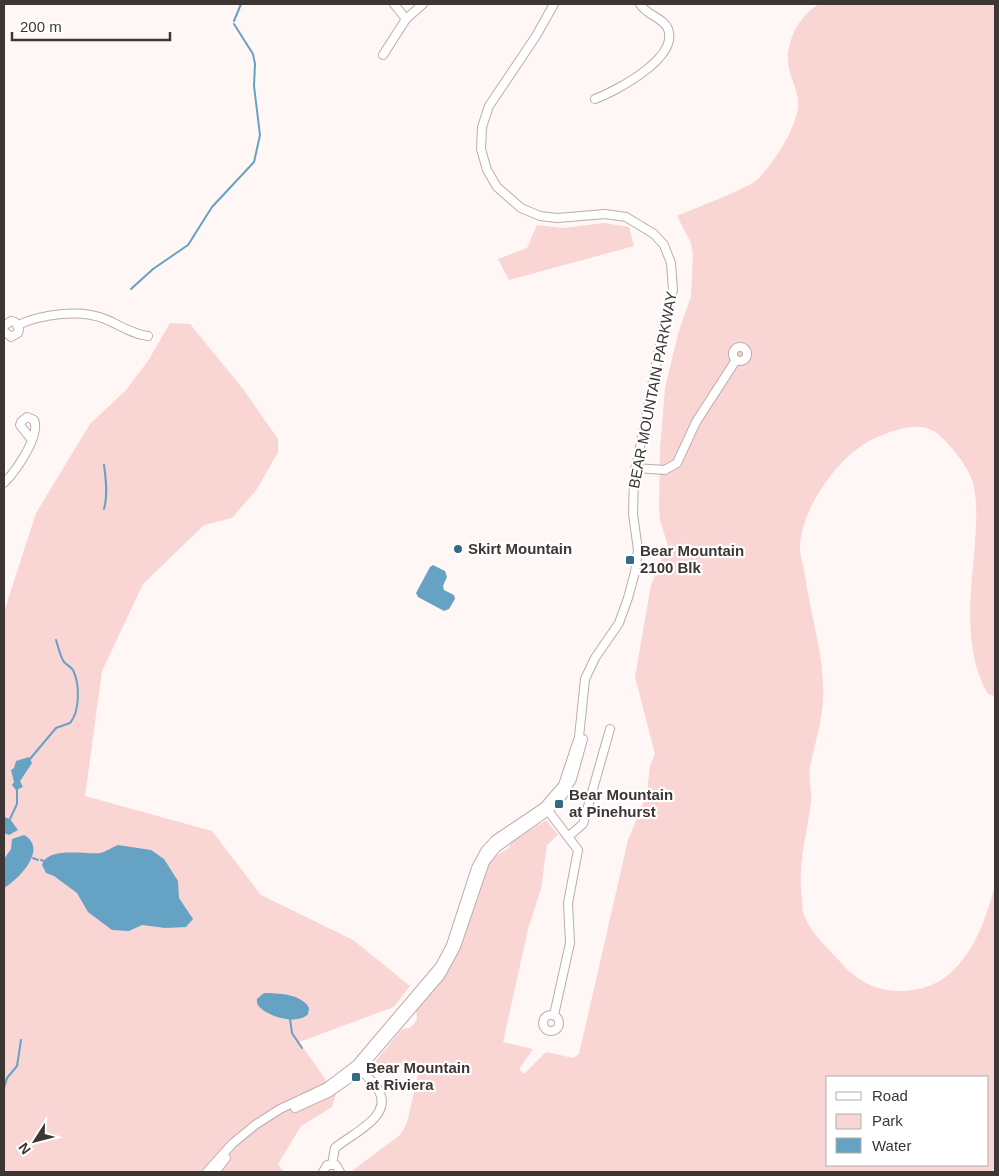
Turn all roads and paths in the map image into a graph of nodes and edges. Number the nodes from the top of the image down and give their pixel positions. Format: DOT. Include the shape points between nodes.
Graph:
graph roads {
  1 [pos="394,4"];
  2 [pos="423,4"];
  3 [pos="640,4"];
  4 [pos="550,6"];
  5 [pos="406,19"];
  6 [pos="383,55"];
  7 [pos="595,99"];
  8 [pos="18,325"];
  9 [pos="4,326"];
  10 [pos="4,332"];
  11 [pos="148,336"];
  12 [pos="736,360"];
  13 [pos="31,439"];
  14 [pos="636,468"];
  15 [pos="4,483"];
  16 [pos="610,729"];
  17 [pos="546,809"];
  18 [pos="568,836"];
  19 [pos="554,1015"];
  20 [pos="358,1068"];
  21 [pos="332,1164"];
  22 [pos="208,1172"];
  23 [pos="215,1172"];
  24 [pos="323,1172"];
  25 [pos="340,1172"];
  1 -- 5 [label="street"];
  2 -- 5 [label="street"];
  3 -- 7 [label="street" via="669,30 666,50 654,64 611,93"];
  4 -- 14 [label="street, BEAR MOUNTAIN PARKWAY" via="539,31 489,106 482,127 481,149 491,178 504,195 522,208 540,216 557,218 606,214 626,217 654,234 668,253 673,290"];
  5 -- 6 [label="street"];
  8 -- 9 [label="street" via="11,321"];
  8 -- 10 [label="street" via="15,336 7,336"];
  8 -- 11 [label="street" via="43,317 81,315 98,317 133,333"];
  12 -- 14 [label="street" via="696,422 677,463 665,470"];
  13 -- 15 [label="street" via="19,466"];
  14 -- 17 [label="street, BEAR MOUNTAIN PARKWAY" via="632,501 638,550 635,572 618,624 589,670 586,721 578,760 568,787"];
  16 -- 18 [label="street" via="584,824"];
  17 -- 18 [label="street"];
  17 -- 20 [label="street, BEAR MOUNTAIN PARKWAY" via="490,855 445,969"];
  18 -- 19 [label="street" via="578,854 568,903 570,943"];
  20 -- 21 [label="street" via="380,1092 380,1109 372,1120 335,1148"];
  20 -- 22 [label="street, BEAR MOUNTAIN PARKWAY" via="255,1125 232,1144"];
  20 -- 23 [label="street, BEAR MOUNTAIN PARKWAY" via="330,1092 257,1128 235,1147"];
  21 -- 24 [label="street" via="327,1165"];
  21 -- 25 [label="street"];
}
